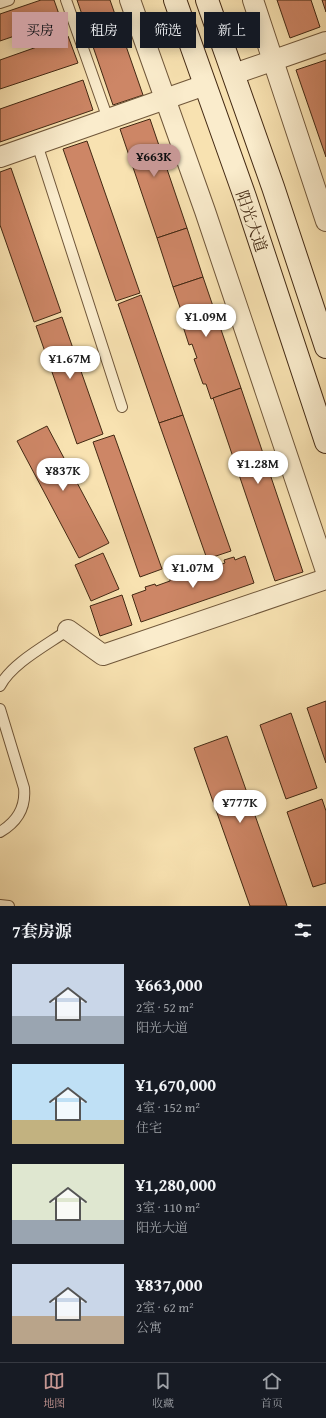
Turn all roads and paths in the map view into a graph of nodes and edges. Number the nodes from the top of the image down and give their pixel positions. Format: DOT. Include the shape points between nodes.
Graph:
graph roads {
  1 [pos="9,0"];
  2 [pos="66,0"];
  3 [pos="130,0"];
  4 [pos="176,0"];
  5 [pos="207,0"];
  6 [pos="253,0"];
  7 [pos="0,3"];
  8 [pos="326,42"];
  9 [pos="273,61"];
  10 [pos="234,74"];
  11 [pos="205,85"];
  12 [pos="165,99"];
  13 [pos="108,119"];
  14 [pos="38,144"];
  15 [pos="0,157"];
  16 [pos="326,221"];
  17 [pos="326,346"];
  18 [pos="122,407"];
  19 [pos="326,442"];
  20 [pos="326,571"];
  21 [pos="326,579"];
  22 [pos="68,630"];
  23 [pos="0,686"];
  24 [pos="0,709"];
  25 [pos="0,832"];
  26 [pos="0,905"];
  27 [pos="9,906"];
  1 -- 7 [label="lane"];
  2 -- 13 [label="lane"];
  3 -- 12 [label="street"];
  4 -- 11 [label="main road, 阳光大道"];
  5 -- 10 [label="main road, 阳光大道"];
  6 -- 9 [label="street"];
  8 -- 9 [label="street"];
  9 -- 10 [label="street"];
  9 -- 16 [label="street"];
  10 -- 17 [label="main road, 阳光大道"];
  11 -- 12 [label="street"];
  11 -- 19 [label="main road, 阳光大道"];
  12 -- 13 [label="street"];
  12 -- 20 [label="street"];
  13 -- 14 [label="street"];
  14 -- 15 [label="street"];
  14 -- 18 [label="lane"];
  21 -- 22 [label="street" via="103,655"];
  22 -- 23 [label="lane" via="17,666"];
  24 -- 25 [label="lane" via="25,797 16,821"];
  26 -- 27 [label="lane"];
}
